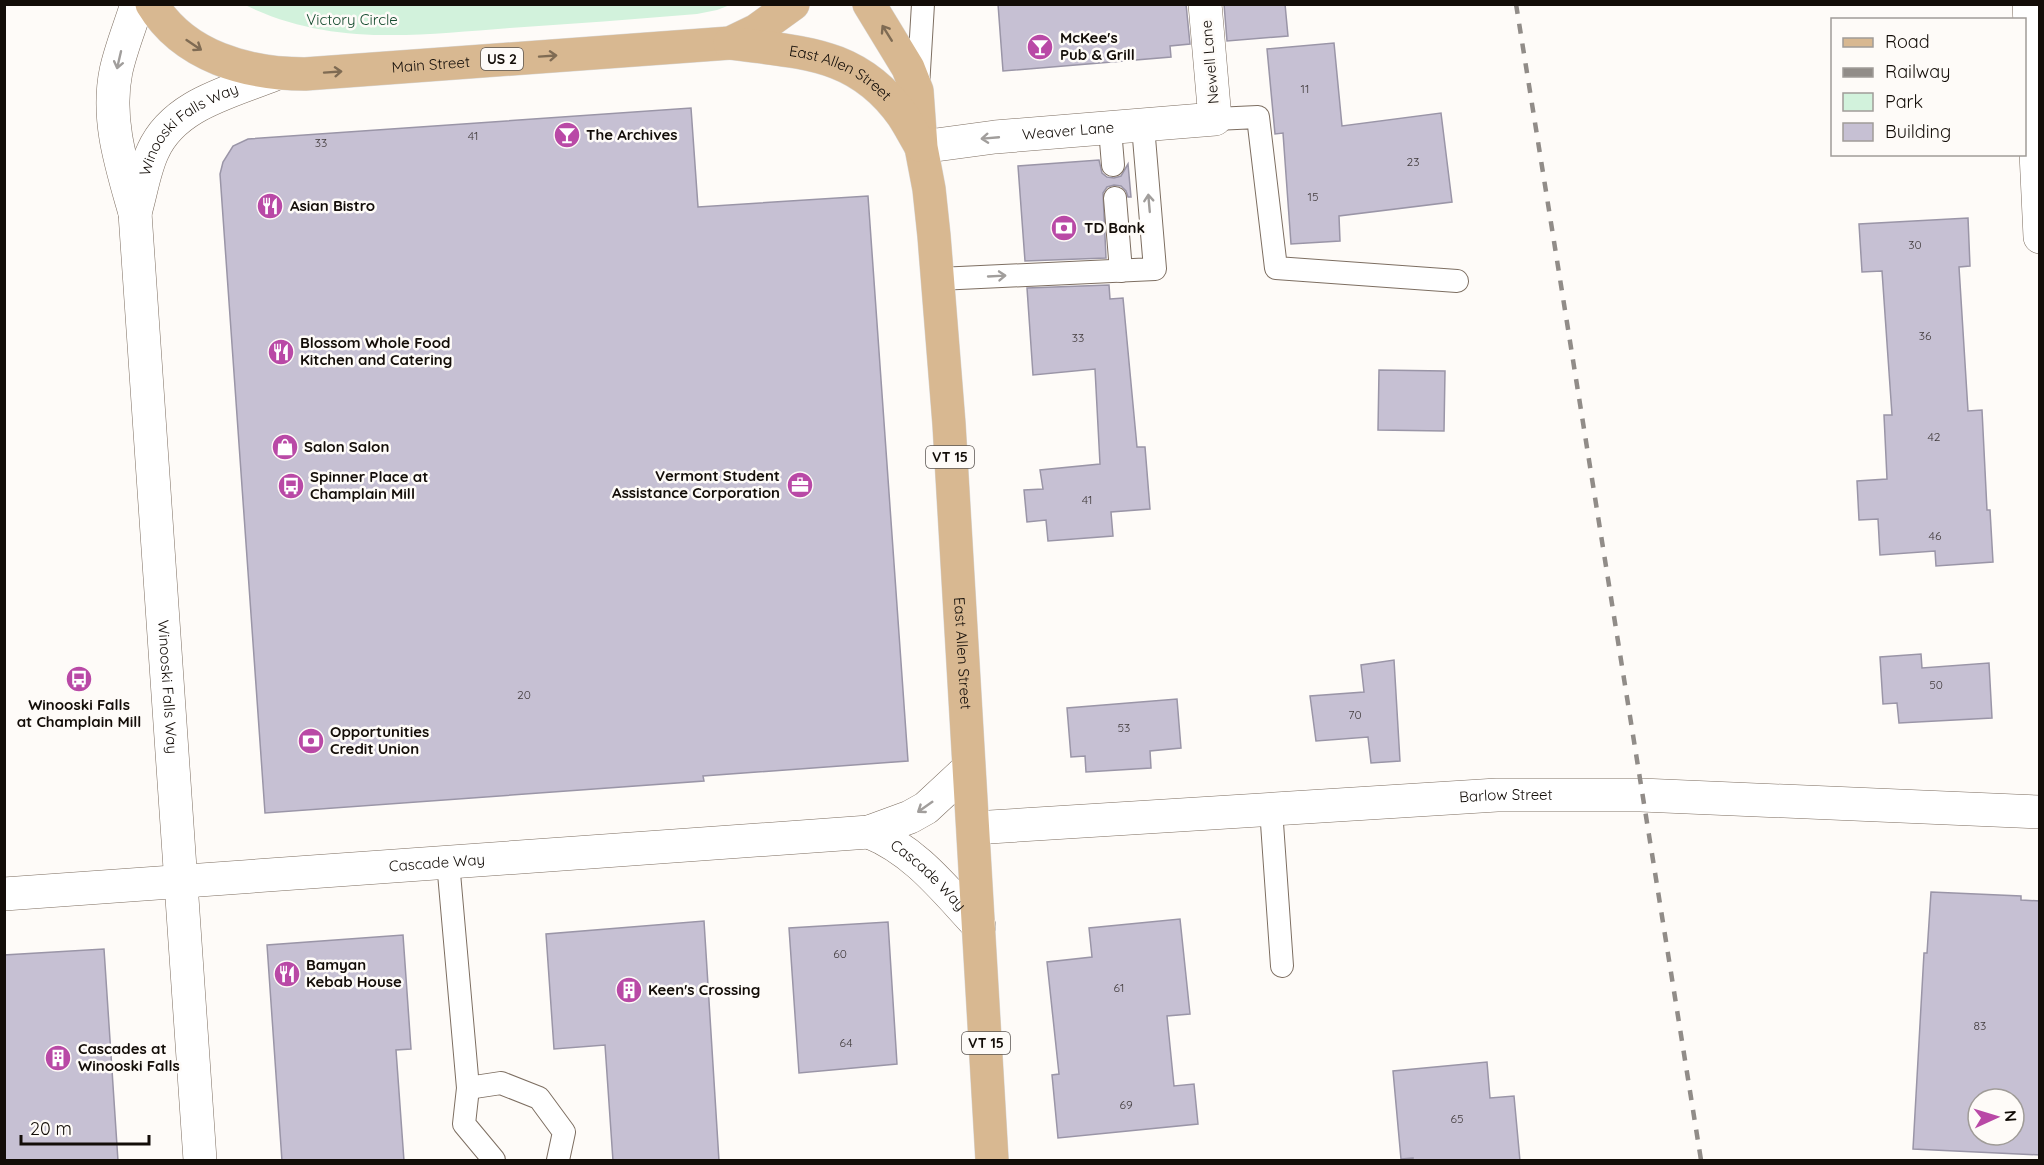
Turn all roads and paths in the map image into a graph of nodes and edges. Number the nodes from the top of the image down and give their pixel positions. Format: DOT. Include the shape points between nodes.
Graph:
graph roads {
  1 [pos="137,4"];
  2 [pos="152,4"];
  3 [pos="793,4"];
  4 [pos="869,4"];
  5 [pos="923,4"];
  6 [pos="1205,4"];
  7 [pos="2029,4"];
  8 [pos="730,43"];
  9 [pos="275,74"];
  10 [pos="918,91"];
  11 [pos="1215,119"];
  12 [pos="1143,126"];
  13 [pos="1110,129"];
  14 [pos="921,147"];
  15 [pos="1113,165"];
  16 [pos="1115,198"];
  17 [pos="135,213"];
  18 [pos="2040,237"];
  19 [pos="1121,271"];
  20 [pos="938,279"];
  21 [pos="1457,281"];
  22 [pos="968,769"];
  23 [pos="1271,808"];
  24 [pos="2040,812"];
  25 [pos="973,828"];
  26 [pos="869,832"];
  27 [pos="448,862"];
  28 [pos="181,882"];
  29 [pos="4,894"];
  30 [pos="979,926"];
  31 [pos="1282,966"];
  32 [pos="468,1088"];
  33 [pos="200,1161"];
  34 [pos="494,1161"];
  35 [pos="558,1161"];
  36 [pos="992,1161"];
  1 -- 17 [label="street, Winooski Falls Way, one-way" via="121,50 113,98 118,153"];
  2 -- 9 [label="main road, Main Street / US 2, one-way" via="173,30 195,48 219,60"];
  3 -- 8 [label="main road, Main Street / US 2" via="757,30"];
  10 -- 4 [label="main road, East Allen Street / VT 15, one-way"];
  5 -- 10 [label="lane, East Allen Street"];
  6 -- 11 [label="street, Newell Lane"];
  7 -- 18 [label="street"];
  9 -- 8 [label="main road, Main Street / US 2, one-way"];
  8 -- 14 [label="main road, East Allen Street / VT 15" via="813,55 852,69 877,87 903,116"];
  9 -- 17 [label="street, Winooski Falls Way" via="190,109 175,121 152,152"];
  10 -- 14 [label="main road, East Allen Street / VT 15"];
  11 -- 12 [label="street, Weaver Lane"];
  11 -- 21 [label="lane" via="1258,117 1275,268"];
  12 -- 13 [label="street, Weaver Lane"];
  19 -- 12 [label="lane, one-way" via="1155,269"];
  13 -- 14 [label="street, Weaver Lane, one-way" via="994,137"];
  13 -- 15 [label="lane"];
  14 -- 20 [label="main road, East Allen Street / VT 15"];
  16 -- 19 [label="lane"];
  17 -- 28 [label="street, Winooski Falls Way"];
  20 -- 19 [label="lane, one-way"];
  20 -- 22 [label="main road, East Allen Street / VT 15"];
  22 -- 25 [label="main road, East Allen Street / VT 15"];
  22 -- 26 [label="street, Cascade Way, one-way" via="926,808"];
  23 -- 24 [label="street, Barlow Street" via="1497,795 1641,795"];
  23 -- 25 [label="street, Barlow Street"];
  23 -- 31 [label="lane"];
  25 -- 30 [label="main road, East Allen Street / VT 15"];
  26 -- 27 [label="street, Cascade Way"];
  26 -- 30 [label="street, Cascade Way" via="895,844 925,867"];
  27 -- 28 [label="street, Cascade Way"];
  27 -- 32 [label="lane"];
  28 -- 29 [label="street, Cascade Way"];
  28 -- 33 [label="street, Winooski Falls Way"];
  30 -- 36 [label="main road, East Allen Street / VT 15"];
  32 -- 34 [label="lane" via="465,1124"];
  32 -- 35 [label="lane" via="501,1083 539,1098 564,1132"];
}
